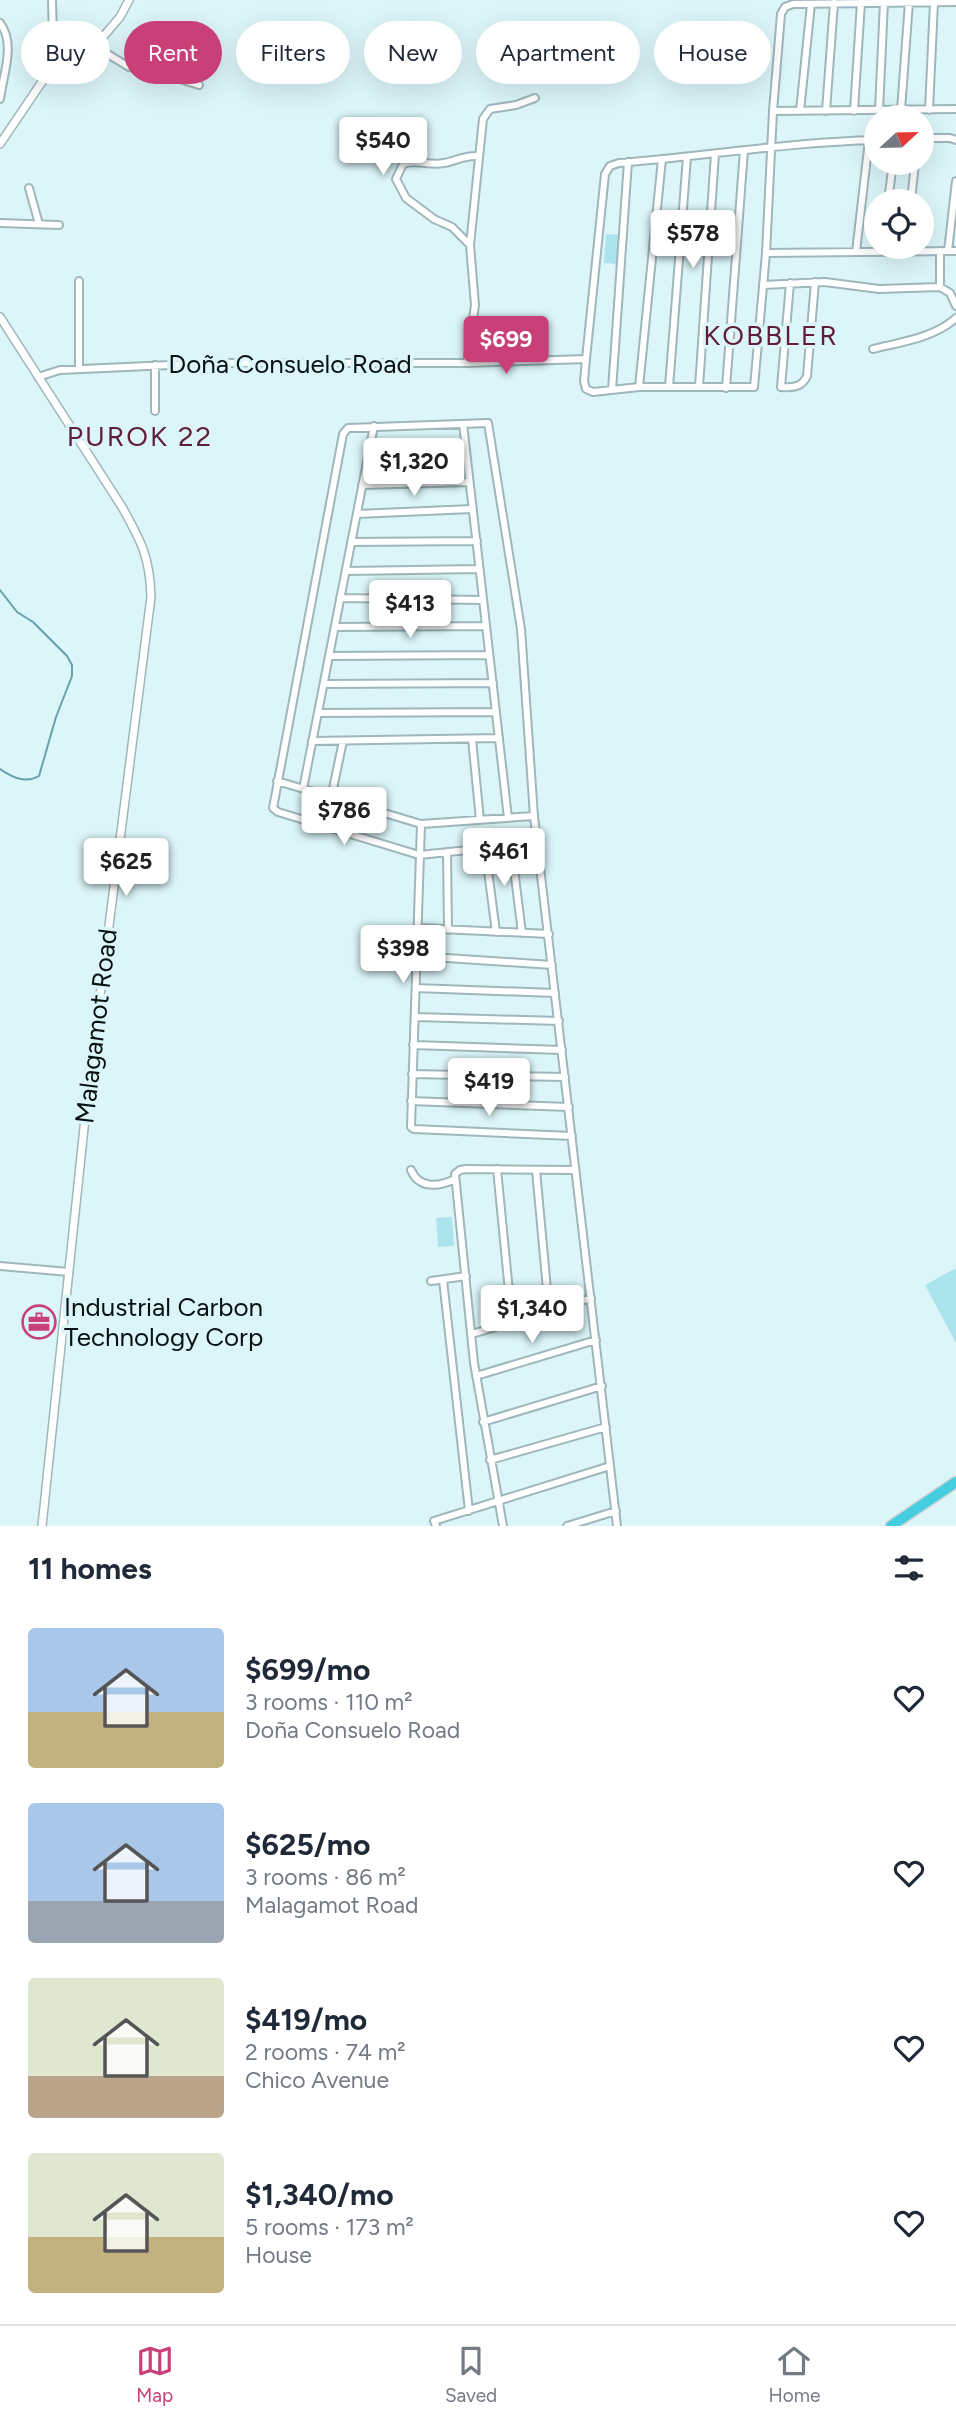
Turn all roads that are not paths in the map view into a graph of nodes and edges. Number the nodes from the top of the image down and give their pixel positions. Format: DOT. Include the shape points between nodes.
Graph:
graph roads {
  1 [pos="52,0"];
  2 [pos="129,0"];
  3 [pos="880,1"];
  4 [pos="861,2"];
  5 [pos="909,2"];
  6 [pos="934,2"];
  7 [pos="956,2"];
  8 [pos="834,3"];
  9 [pos="811,4"];
  10 [pos="52,21"];
  11 [pos="0,23"];
  12 [pos="110,30"];
  13 [pos="110,55"];
  14 [pos="39,84"];
  15 [pos="199,85"];
  16 [pos="535,98"];
  17 [pos="0,99"];
  18 [pos="879,105"];
  19 [pos="901,105"];
  20 [pos="929,105"];
  21 [pos="956,108"];
  22 [pos="934,110"];
  23 [pos="773,111"];
  24 [pos="800,111"];
  25 [pos="826,111"];
  26 [pos="854,111"];
  27 [pos="864,111"];
  28 [pos="934,138"];
  29 [pos="956,139"];
  30 [pos="864,140"];
  31 [pos="0,144"];
  32 [pos="772,146"];
  33 [pos="744,150"];
  34 [pos="715,154"];
  35 [pos="478,156"];
  36 [pos="687,158"];
  37 [pos="662,159"];
  38 [pos="628,162"];
  39 [pos="865,175"];
  40 [pos="956,180"];
  41 [pos="29,188"];
  42 [pos="0,223"];
  43 [pos="38,224"];
  44 [pos="59,225"];
  45 [pos="470,245"];
  46 [pos="864,251"];
  47 [pos="934,251"];
  48 [pos="944,251"];
  49 [pos="956,251"];
  50 [pos="856,252"];
  51 [pos="766,253"];
  52 [pos="79,281"];
  53 [pos="815,282"];
  54 [pos="790,283"];
  55 [pos="763,285"];
  56 [pos="940,287"];
  57 [pos="956,306"];
  58 [pos="0,317"];
  59 [pos="956,318"];
  60 [pos="873,349"];
  61 [pos="586,359"];
  62 [pos="467,363"];
  63 [pos="155,365"];
  64 [pos="79,369"];
  65 [pos="38,377"];
  66 [pos="639,387"];
  67 [pos="669,387"];
  68 [pos="699,387"];
  69 [pos="726,388"];
  70 [pos="612,390"];
  71 [pos="155,411"];
  72 [pos="463,424"];
  73 [pos="374,426"];
  74 [pos="465,453"];
  75 [pos="368,457"];
  76 [pos="470,482"];
  77 [pos="362,485"];
  78 [pos="472,509"];
  79 [pos="357,514"];
  80 [pos="477,541"];
  81 [pos="351,542"];
  82 [pos="480,569"];
  83 [pos="346,571"];
  84 [pos="340,598"];
  85 [pos="483,600"];
  86 [pos="486,626"];
  87 [pos="335,627"];
  88 [pos="489,654"];
  89 [pos="329,656"];
  90 [pos="493,683"];
  91 [pos="324,684"];
  92 [pos="496,712"];
  93 [pos="318,713"];
  94 [pos="499,738"];
  95 [pos="472,739"];
  96 [pos="312,741"];
  97 [pos="343,741"];
  98 [pos="277,781"];
  99 [pos="303,789"];
  100 [pos="331,797"];
  101 [pos="534,816"];
  102 [pos="508,818"];
  103 [pos="480,820"];
  104 [pos="421,824"];
  105 [pos="537,843"];
  106 [pos="511,845"];
  107 [pos="485,848"];
  108 [pos="447,852"];
  109 [pos="419,855"];
  110 [pos="419,928"];
  111 [pos="448,930"];
  112 [pos="496,932"];
  113 [pos="522,933"];
  114 [pos="549,934"];
  115 [pos="417,956"];
  116 [pos="552,965"];
  117 [pos="416,988"];
  118 [pos="555,993"];
  119 [pos="415,1017"];
  120 [pos="558,1021"];
  121 [pos="414,1045"];
  122 [pos="562,1050"];
  123 [pos="412,1074"];
  124 [pos="565,1077"];
  125 [pos="411,1101"];
  126 [pos="569,1107"];
  127 [pos="572,1136"];
  128 [pos="497,1169"];
  129 [pos="411,1170"];
  130 [pos="536,1170"];
  131 [pos="575,1170"];
  132 [pos="455,1180"];
  133 [pos="0,1266"];
  134 [pos="69,1272"];
  135 [pos="466,1276"];
  136 [pos="443,1280"];
  137 [pos="431,1281"];
  138 [pos="591,1298"];
  139 [pos="549,1311"];
  140 [pos="512,1322"];
  141 [pos="472,1335"];
  142 [pos="596,1340"];
  143 [pos="476,1376"];
  144 [pos="602,1386"];
  145 [pos="484,1422"];
  146 [pos="606,1427"];
  147 [pos="490,1460"];
  148 [pos="610,1466"];
  149 [pos="956,1482"];
  150 [pos="498,1502"];
  151 [pos="469,1511"];
  152 [pos="616,1511"];
  153 [pos="42,1526"];
  154 [pos="436,1526"];
  155 [pos="503,1526"];
  156 [pos="567,1526"];
  157 [pos="617,1526"];
  158 [pos="891,1526"];
  1 -- 10 [label="street"];
  2 -- 12 [label="street"];
  3 -- 4 [label="street"];
  3 -- 5 [label="street"];
  3 -- 18 [label="street"];
  4 -- 8 [label="street"];
  4 -- 26 [label="street"];
  5 -- 6 [label="street"];
  5 -- 19 [label="street"];
  6 -- 7 [label="street"];
  6 -- 20 [label="street"];
  8 -- 9 [label="street"];
  8 -- 25 [label="street"];
  9 -- 23 [label="street" via="783,9"];
  9 -- 24 [label="street"];
  11 -- 17 [label="street" via="8,52"];
  13 -- 15 [label="street" via="129,67"];
  14 -- 31 [label="street"];
  16 -- 35 [label="street" via="486,113"];
  21 -- 22 [label="street"];
  23 -- 24 [label="street"];
  23 -- 32 [label="street"];
  24 -- 25 [label="street"];
  25 -- 26 [label="street"];
  26 -- 27 [label="street"];
  28 -- 29 [label="street"];
  30 -- 32 [label="street"];
  32 -- 33 [label="street"];
  32 -- 51 [label="street"];
  33 -- 34 [label="street"];
  33 -- 69 [label="street"];
  34 -- 36 [label="street"];
  34 -- 68 [label="street"];
  35 -- 45 [label="street"];
  35 -- 45 [label="street" via="444,163 411,161 403,164 397,179 406,198 452,227"];
  36 -- 37 [label="street"];
  36 -- 67 [label="street"];
  37 -- 38 [label="street"];
  37 -- 66 [label="street"];
  38 -- 61 [label="street" via="610,166 605,174"];
  38 -- 70 [label="street"];
  39 -- 50 [label="street"];
  40 -- 48 [label="street"];
  41 -- 43 [label="street"];
  42 -- 43 [label="street"];
  43 -- 44 [label="street"];
  45 -- 62 [label="street" via="475,305"];
  46 -- 50 [label="street"];
  47 -- 48 [label="street"];
  48 -- 49 [label="street"];
  48 -- 56 [label="street"];
  50 -- 51 [label="street"];
  51 -- 55 [label="street"];
  52 -- 64 [label="street"];
  53 -- 54 [label="street"];
  53 -- 54 [label="street" via="807,376 800,385 781,387"];
  53 -- 56 [label="street" via="879,289"];
  54 -- 55 [label="street"];
  55 -- 69 [label="street" via="754,387"];
  56 -- 57 [label="street" via="950,293"];
  58 -- 65 [label="street, Malagamot Road"];
  59 -- 60 [label="street" via="940,330"];
  61 -- 62 [label="street, Doña Consuelo Road"];
  61 -- 70 [label="street" via="586,388"];
  62 -- 63 [label="street, Doña Consuelo Road"];
  63 -- 64 [label="street, Doña Consuelo Road"];
  63 -- 71 [label="street"];
  64 -- 65 [label="street, Doña Consuelo Road" via="55,370"];
  65 -- 134 [label="street, Malagamot Road" via="139,538 151,586"];
  66 -- 67 [label="street"];
  66 -- 70 [label="street"];
  67 -- 68 [label="street"];
  68 -- 69 [label="street"];
  72 -- 73 [label="street"];
  72 -- 74 [label="street"];
  72 -- 101 [label="street" via="488,423 521,629"];
  73 -- 75 [label="street"];
  73 -- 98 [label="street" via="353,426 343,433"];
  74 -- 75 [label="street"];
  74 -- 76 [label="street"];
  75 -- 77 [label="street"];
  76 -- 77 [label="street"];
  76 -- 78 [label="street"];
  77 -- 79 [label="street"];
  78 -- 79 [label="street"];
  78 -- 80 [label="street"];
  79 -- 81 [label="street"];
  80 -- 81 [label="street"];
  80 -- 82 [label="street"];
  81 -- 83 [label="street"];
  82 -- 83 [label="street"];
  82 -- 85 [label="street"];
  83 -- 84 [label="street"];
  84 -- 85 [label="street"];
  84 -- 87 [label="street"];
  85 -- 86 [label="street"];
  86 -- 87 [label="street"];
  86 -- 88 [label="street"];
  87 -- 89 [label="street"];
  88 -- 89 [label="street"];
  88 -- 90 [label="street"];
  89 -- 91 [label="street"];
  90 -- 91 [label="street"];
  90 -- 92 [label="street"];
  91 -- 93 [label="street"];
  92 -- 93 [label="street"];
  92 -- 94 [label="street"];
  93 -- 96 [label="street"];
  94 -- 95 [label="street"];
  94 -- 102 [label="street"];
  95 -- 97 [label="street"];
  95 -- 103 [label="street"];
  96 -- 97 [label="street"];
  96 -- 99 [label="street"];
  97 -- 100 [label="street"];
  98 -- 99 [label="street"];
  98 -- 109 [label="street" via="275,811"];
  99 -- 100 [label="street"];
  100 -- 104 [label="street"];
  101 -- 102 [label="street"];
  101 -- 105 [label="street"];
  102 -- 103 [label="street"];
  103 -- 104 [label="street"];
  104 -- 109 [label="street"];
  105 -- 106 [label="street"];
  105 -- 114 [label="street"];
  106 -- 107 [label="street"];
  106 -- 113 [label="street"];
  107 -- 108 [label="street"];
  107 -- 112 [label="street"];
  108 -- 109 [label="street"];
  108 -- 111 [label="street"];
  109 -- 110 [label="street"];
  110 -- 111 [label="street"];
  110 -- 115 [label="street"];
  111 -- 112 [label="street"];
  112 -- 113 [label="street"];
  113 -- 114 [label="street"];
  114 -- 116 [label="street"];
  115 -- 116 [label="street"];
  115 -- 117 [label="street"];
  116 -- 118 [label="street"];
  117 -- 118 [label="street"];
  117 -- 119 [label="street"];
  118 -- 120 [label="street"];
  119 -- 120 [label="street"];
  119 -- 121 [label="street"];
  120 -- 122 [label="street"];
  121 -- 122 [label="street"];
  121 -- 123 [label="street"];
  122 -- 124 [label="street"];
  123 -- 124 [label="street"];
  123 -- 125 [label="street"];
  124 -- 126 [label="street"];
  125 -- 126 [label="street"];
  125 -- 127 [label="street" via="410,1125 414,1129"];
  126 -- 127 [label="street"];
  127 -- 131 [label="street"];
  128 -- 130 [label="street"];
  128 -- 132 [label="street" via="460,1170"];
  128 -- 140 [label="street"];
  129 -- 132 [label="street" via="420,1183 439,1186"];
  130 -- 131 [label="street"];
  130 -- 139 [label="street"];
  131 -- 138 [label="street"];
  132 -- 135 [label="street"];
  133 -- 134 [label="street"];
  134 -- 153 [label="street, Malagamot Road"];
  135 -- 136 [label="street"];
  135 -- 141 [label="street"];
  136 -- 137 [label="street"];
  136 -- 151 [label="street"];
  138 -- 139 [label="street"];
  138 -- 142 [label="street"];
  139 -- 140 [label="street"];
  140 -- 141 [label="street"];
  141 -- 143 [label="street"];
  142 -- 143 [label="street"];
  142 -- 144 [label="street"];
  143 -- 145 [label="street"];
  144 -- 145 [label="street"];
  144 -- 146 [label="street"];
  145 -- 147 [label="street"];
  146 -- 147 [label="street"];
  146 -- 148 [label="street"];
  147 -- 150 [label="street"];
  148 -- 150 [label="street"];
  148 -- 152 [label="street"];
  149 -- 158 [label="highway"];
  150 -- 151 [label="street"];
  150 -- 155 [label="street"];
  151 -- 154 [label="street" via="434,1521"];
  152 -- 156 [label="street"];
  152 -- 157 [label="street"];
}
